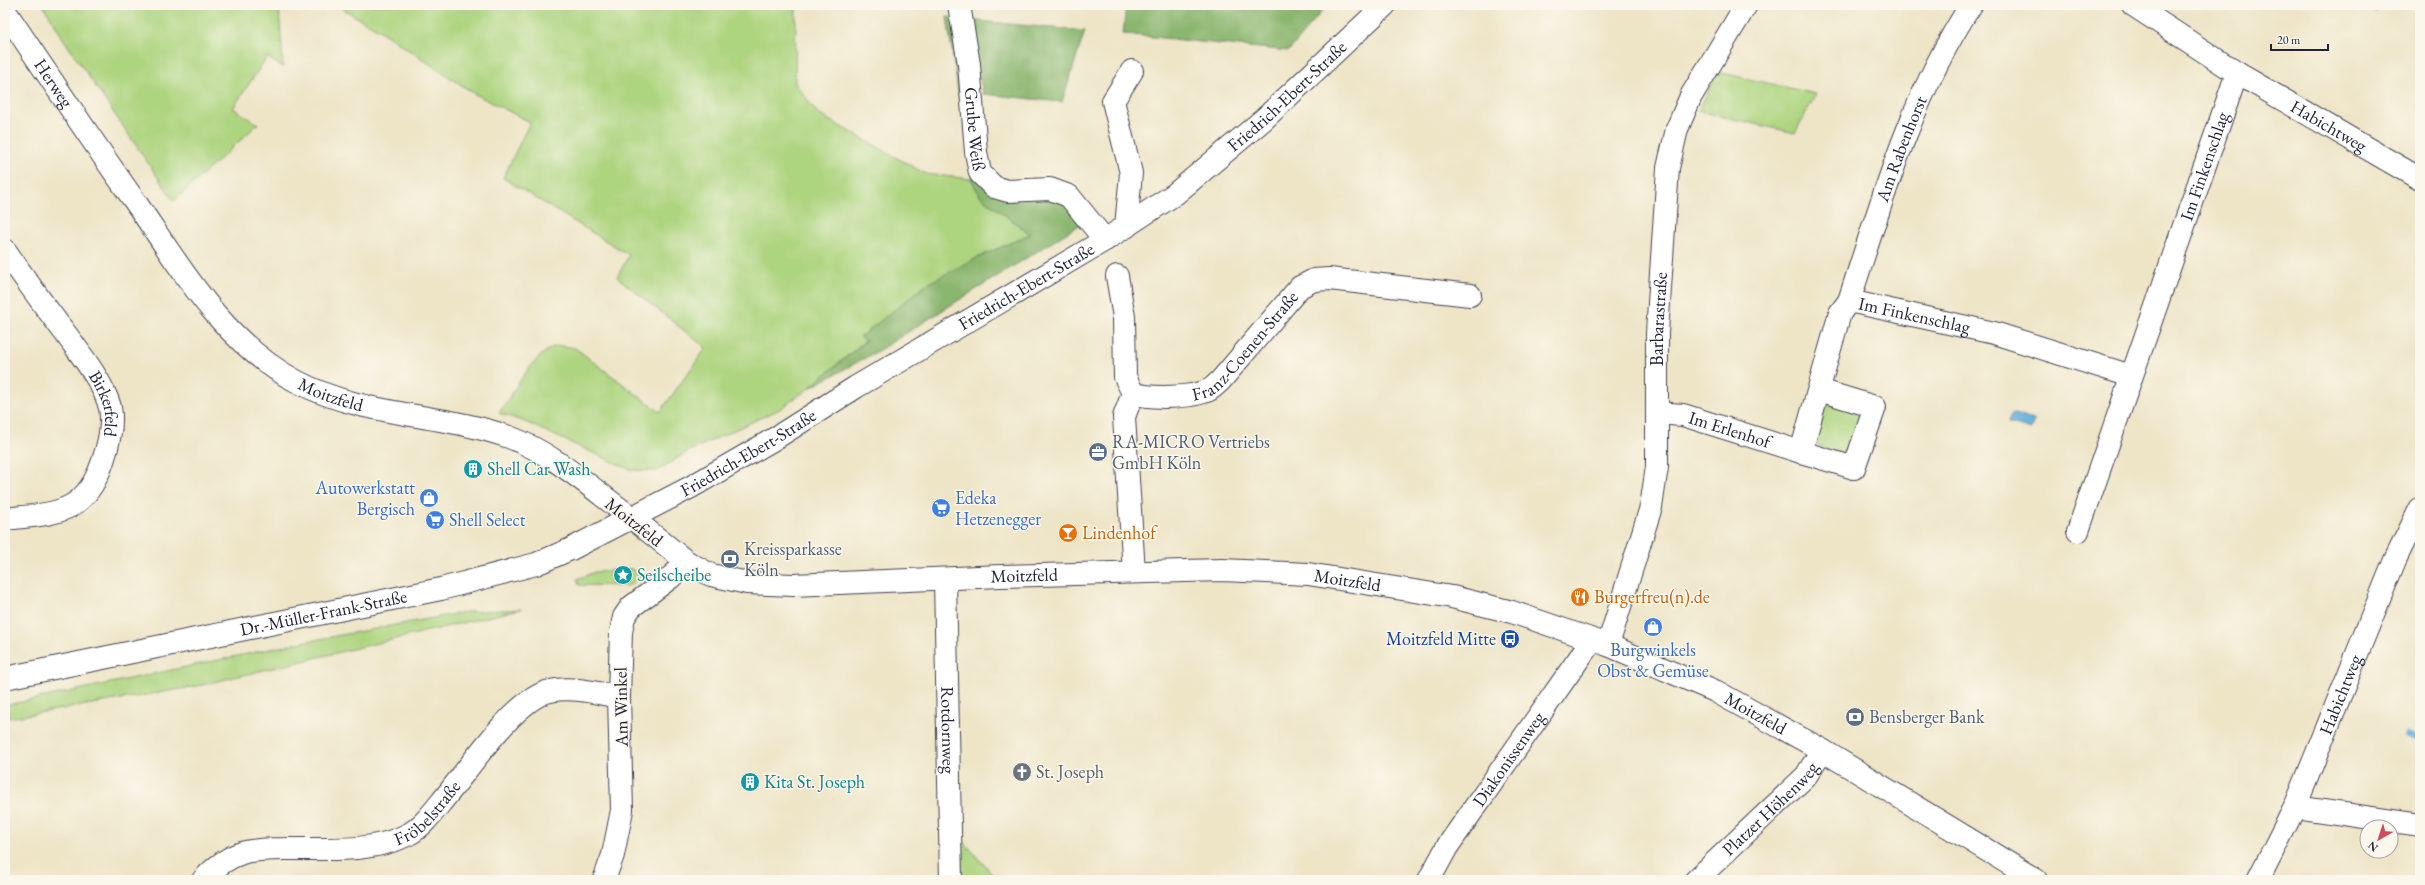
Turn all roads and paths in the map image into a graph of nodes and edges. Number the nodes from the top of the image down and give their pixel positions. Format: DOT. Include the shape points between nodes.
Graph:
graph roads {
  1 [pos="959,5"];
  2 [pos="1385,5"];
  3 [pos="1746,5"];
  4 [pos="1971,5"];
  5 [pos="2133,5"];
  6 [pos="5,11"];
  7 [pos="1132,71"];
  8 [pos="2237,72"];
  9 [pos="102,156"];
  10 [pos="2420,179"];
  11 [pos="1126,227"];
  12 [pos="1105,240"];
  13 [pos="5,250"];
  14 [pos="1117,276"];
  15 [pos="1470,295"];
  16 [pos="1845,307"];
  17 [pos="2131,376"];
  18 [pos="1819,390"];
  19 [pos="1133,394"];
  20 [pos="1657,413"];
  21 [pos="1801,452"];
  22 [pos="2420,509"];
  23 [pos="632,518"];
  24 [pos="5,519"];
  25 [pos="2078,530"];
  26 [pos="687,562"];
  27 [pos="1134,572"];
  28 [pos="945,579"];
  29 [pos="1600,642"];
  30 [pos="5,678"];
  31 [pos="619,697"];
  32 [pos="1822,750"];
  33 [pos="2295,807"];
  34 [pos="2420,825"];
  35 [pos="202,880"];
  36 [pos="604,880"];
  37 [pos="951,880"];
  38 [pos="1429,880"];
  39 [pos="1696,880"];
  40 [pos="2036,880"];
  41 [pos="2258,880"];
  1 -- 12 [label="street, Grube Weiß" via="969,64 980,173 994,187 1008,191 1050,189 1068,196"];
  2 -- 11 [label="street, Friedrich-Ebert-Straße" via="1263,120 1175,194"];
  3 -- 20 [label="street, Barbarastraße" via="1691,96 1677,129 1668,168 1657,333"];
  4 -- 16 [label="street, Am Rabenhorst" via="1951,36 1895,159"];
  5 -- 8 [label="street"];
  6 -- 9 [label="street, Herweg"];
  7 -- 11 [label="street" via="1112,101 1131,172"];
  8 -- 10 [label="street, Habichtweg"];
  8 -- 17 [label="street, Im Finkenschlag"];
  9 -- 23 [label="street, Moitzfeld" via="210,308 229,330 272,366 295,381 345,402 398,415 483,429 515,440 553,458"];
  11 -- 12 [label="street, Friedrich-Ebert-Straße"];
  12 -- 23 [label="street, Friedrich-Ebert-Straße" via="767,442"];
  13 -- 24 [label="street, Birkerfeld" via="94,375 108,402 111,424 107,449 91,491 78,502 40,515"];
  14 -- 19 [label="street" via="1124,317 1125,377"];
  15 -- 19 [label="street, Franz-Coenen-Straße" via="1329,279 1314,280 1300,287 1210,390 1188,395"];
  16 -- 17 [label="street, Im Finkenschlag" via="1994,333"];
  16 -- 18 [label="street"];
  17 -- 25 [label="street, Im Finkenschlag"];
  18 -- 21 [label="street"];
  18 -- 21 [label="street, Im Erlenhof" via="1875,407 1854,468"];
  19 -- 27 [label="street" via="1124,417"];
  20 -- 21 [label="street, Im Erlenhof" via="1683,415"];
  20 -- 29 [label="street, Barbarastraße" via="1656,467 1651,507"];
  22 -- 33 [label="street, Habichtweg" via="2395,560"];
  23 -- 26 [label="street, Moitzfeld"];
  23 -- 30 [label="street, Dr.-Müller-Frank-Straße" via="563,553 495,576 336,612"];
  26 -- 28 [label="street, Moitzfeld" via="711,575 747,583 793,585"];
  26 -- 31 [label="street, Am Winkel" via="631,607 624,617 621,632"];
  27 -- 28 [label="street, Moitzfeld"];
  27 -- 29 [label="street, Moitzfeld" via="1222,570 1308,574 1360,581 1452,597 1512,612"];
  28 -- 37 [label="street, Rotdornweg"];
  29 -- 32 [label="street, Moitzfeld" via="1714,691"];
  29 -- 38 [label="street, Diakonissenweg" via="1447,847"];
  31 -- 35 [label="street, Fröbelstraße" via="579,690 550,691 534,697 506,723 429,817 410,833 382,845 358,848 268,849 242,853 215,867"];
  31 -- 36 [label="street, Am Winkel" via="622,810 613,855"];
  32 -- 39 [label="street, Platzer Höhenweg" via="1806,776"];
  32 -- 40 [label="street, Moitzfeld"];
  33 -- 34 [label="street"];
  33 -- 41 [label="street, Habichtweg"];
}
